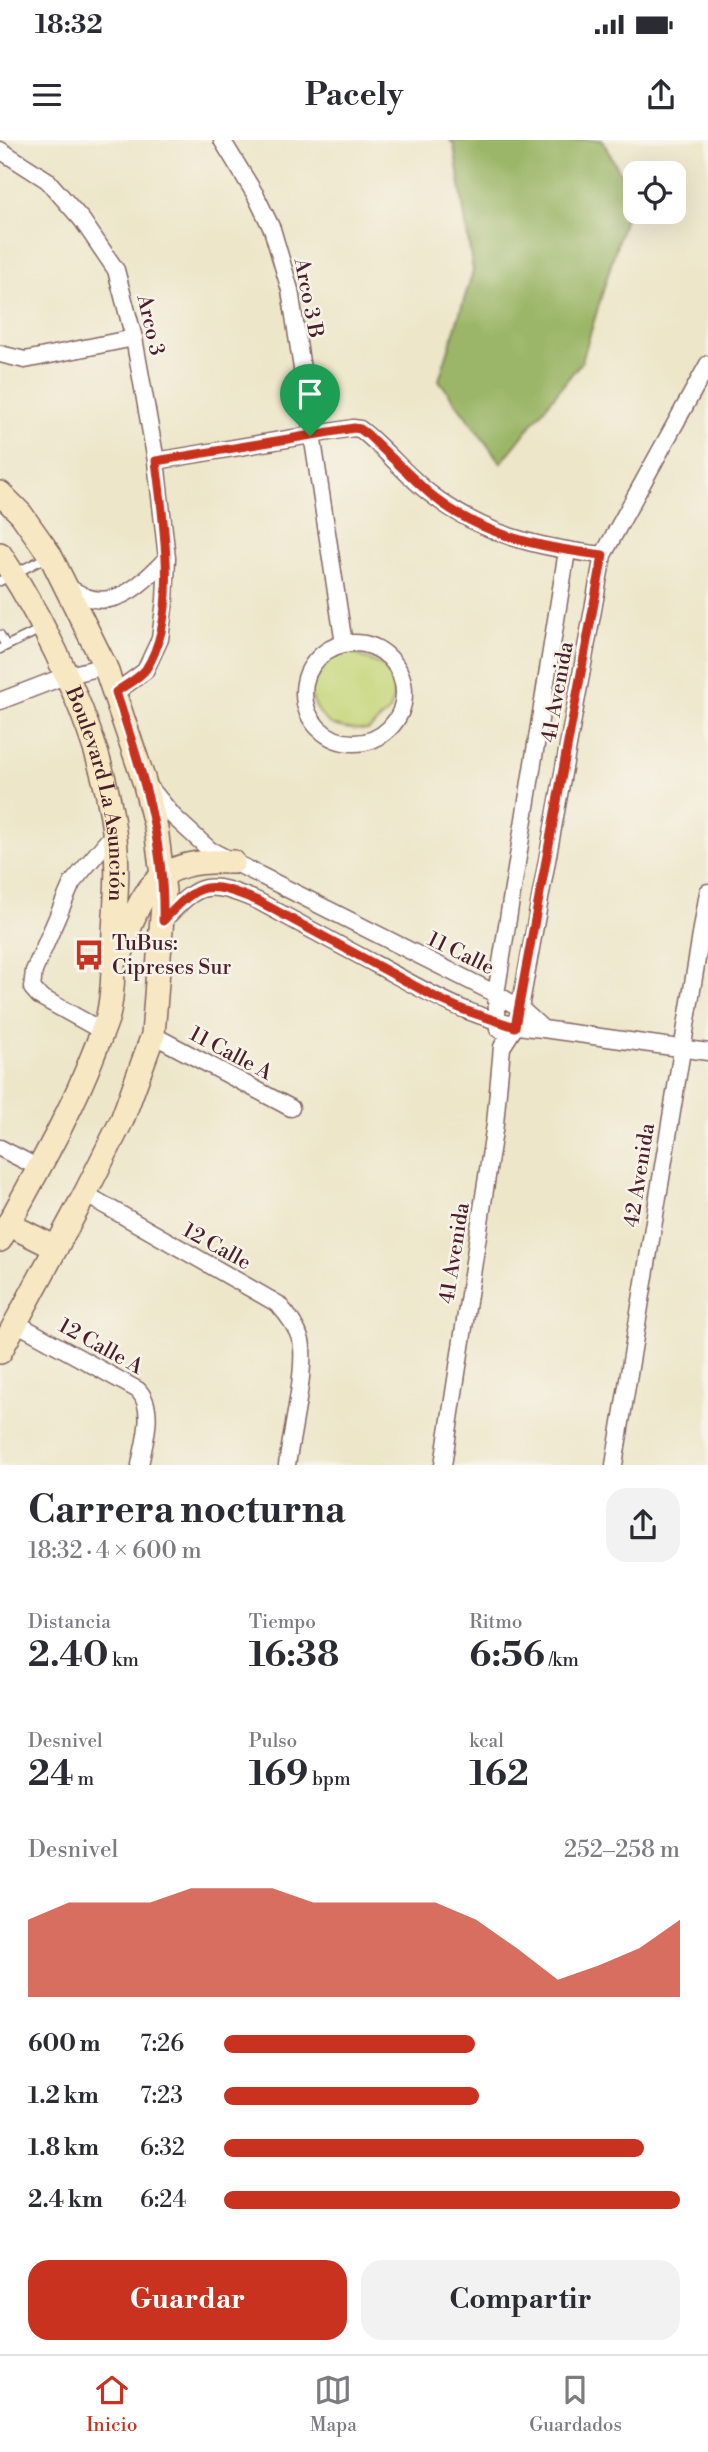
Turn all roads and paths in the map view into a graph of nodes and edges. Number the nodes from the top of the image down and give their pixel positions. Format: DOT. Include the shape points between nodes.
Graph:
graph roads {
  1 [pos="222,140"];
  2 [pos="0,150"];
  3 [pos="134,338"];
  4 [pos="0,354"];
  5 [pos="708,364"];
  6 [pos="310,436"];
  7 [pos="156,461"];
  8 [pos="0,492"];
  9 [pos="10,512"];
  10 [pos="567,551"];
  11 [pos="0,554"];
  12 [pos="50,555"];
  13 [pos="603,555"];
  14 [pos="167,558"];
  15 [pos="7,577"];
  16 [pos="67,587"];
  17 [pos="43,628"];
  18 [pos="0,635"];
  19 [pos="344,643"];
  20 [pos="3,648"];
  21 [pos="105,666"];
  22 [pos="65,676"];
  23 [pos="116,692"];
  24 [pos="2,704"];
  25 [pos="144,781"];
  26 [pos="115,832"];
  27 [pos="233,862"];
  28 [pos="163,874"];
  29 [pos="708,892"];
  30 [pos="163,921"];
  31 [pos="113,981"];
  32 [pos="496,994"];
  33 [pos="520,1008"];
  34 [pos="496,1021"];
  35 [pos="515,1027"];
  36 [pos="543,1029"];
  37 [pos="102,1031"];
  38 [pos="153,1035"];
  39 [pos="502,1046"];
  40 [pos="681,1048"];
  41 [pos="708,1052"];
  42 [pos="291,1108"];
  43 [pos="0,1148"];
  44 [pos="38,1168"];
  45 [pos="85,1194"];
  46 [pos="4,1232"];
  47 [pos="56,1248"];
  48 [pos="16,1323"];
  49 [pos="0,1352"];
  50 [pos="136,1463"];
  51 [pos="287,1465"];
  52 [pos="443,1465"];
  53 [pos="614,1465"];
  1 -- 6 [label="street, Arco 3 B" via="272,229 290,290"];
  2 -- 3 [label="street, Arco 3" via="47,180 82,220 116,270"];
  3 -- 4 [label="street" via="24,360"];
  3 -- 7 [label="street, Arco 3"];
  5 -- 13 [label="street, 41 Avenida"];
  6 -- 7 [label="street"];
  6 -- 10 [label="street" via="360,429 431,495 479,525 514,540"];
  6 -- 19 [label="street, Arco 3 B"];
  7 -- 14 [label="street, Arco 3"];
  8 -- 9 [label="main road, Boulevard La Asunción"];
  9 -- 12 [label="main road, Boulevard La Asunción"];
  10 -- 13 [label="street"];
  10 -- 32 [label="street, 41 Avenida"];
  11 -- 15 [label="main road, Boulevard La Asunción"];
  12 -- 15 [label="lane"];
  12 -- 16 [label="main road, Boulevard La Asunción"];
  13 -- 33 [label="street, 41 Avenida"];
  14 -- 16 [label="street" via="138,586 113,597 88,598"];
  14 -- 23 [label="street, Arco 3" via="160,639 145,671"];
  15 -- 17 [label="main road, Boulevard La Asunción"];
  16 -- 21 [label="main road, Boulevard La Asunción"];
  17 -- 20 [label="lane"];
  17 -- 22 [label="main road, Boulevard La Asunción"];
  18 -- 20 [label="lane"];
  19 -- 19 [label="street" via="322,654 307,672 304,704 321,731 351,743 368,741 395,721 404,689 391,659 377,648"];
  21 -- 22 [label="street"];
  21 -- 23 [label="main road, Boulevard La Asunción"];
  22 -- 24 [label="street"];
  22 -- 26 [label="main road, Boulevard La Asunción" via="94,747"];
  23 -- 25 [label="main road, Boulevard La Asunción"];
  25 -- 27 [label="street, 11 Calle" via="174,817 210,849"];
  25 -- 28 [label="main road, Boulevard La Asunción"];
  26 -- 31 [label="main road, Boulevard La Asunción"];
  26 -- 37 [label="street" via="72,884 34,971 32,988 38,996"];
  27 -- 28 [label="main road" via="205,860"];
  27 -- 32 [label="street, 11 Calle"];
  28 -- 30 [label="main road, Boulevard La Asunción"];
  28 -- 31 [label="main road" via="135,910"];
  29 -- 40 [label="street, 42 Avenida"];
  30 -- 34 [label="street" via="193,891 228,889 437,998"];
  30 -- 38 [label="main road, Boulevard La Asunción"];
  31 -- 37 [label="main road, Boulevard La Asunción"];
  32 -- 33 [label="street, 11 Calle"];
  32 -- 34 [label="street, 41 Avenida"];
  33 -- 35 [label="street, 41 Avenida"];
  33 -- 36 [label="street, 11 Calle"];
  34 -- 35 [label="street"];
  34 -- 39 [label="street, 41 Avenida"];
  35 -- 36 [label="street"];
  35 -- 39 [label="street, 41 Avenida"];
  36 -- 40 [label="street"];
  37 -- 44 [label="main road, Boulevard La Asunción" via="77,1097"];
  38 -- 42 [label="street, 11 Calle A"];
  38 -- 45 [label="main road, Boulevard La Asunción" via="122,1120"];
  39 -- 52 [label="street, 41 Avenida" via="495,1125"];
  40 -- 41 [label="street"];
  40 -- 53 [label="street, 42 Avenida"];
  43 -- 44 [label="street"];
  44 -- 46 [label="main road, Boulevard La Asunción"];
  45 -- 47 [label="main road, Boulevard La Asunción"];
  45 -- 51 [label="street, 12 Calle" via="278,1304 296,1327 303,1356"];
  46 -- 47 [label="main road"];
  47 -- 48 [label="main road, Boulevard La Asunción"];
  48 -- 49 [label="main road, Boulevard La Asunción"];
  48 -- 50 [label="street, 12 Calle A" via="138,1390 146,1400 147,1419"];
}
